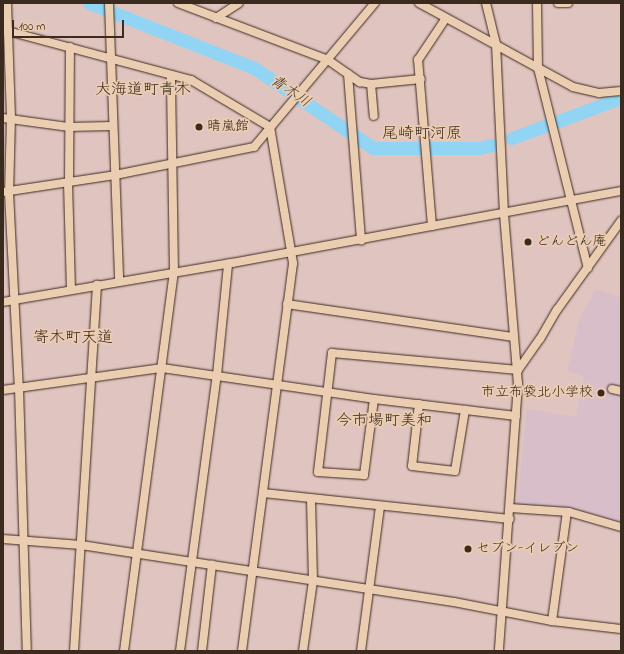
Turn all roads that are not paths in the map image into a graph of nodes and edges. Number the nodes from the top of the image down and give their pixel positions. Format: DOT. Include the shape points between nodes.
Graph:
graph roads {
  1 [pos="7,3"];
  2 [pos="109,3"];
  3 [pos="178,3"];
  4 [pos="239,3"];
  5 [pos="375,3"];
  6 [pos="419,3"];
  7 [pos="486,3"];
  8 [pos="537,3"];
  9 [pos="558,3"];
  10 [pos="568,3"];
  11 [pos="216,18"];
  12 [pos="446,18"];
  13 [pos="5,31"];
  14 [pos="496,44"];
  15 [pos="70,47"];
  16 [pos="111,60"];
  17 [pos="328,60"];
  18 [pos="538,68"];
  19 [pos="348,74"];
  20 [pos="171,75"];
  21 [pos="421,79"];
  22 [pos="371,84"];
  23 [pos="621,90"];
  24 [pos="374,116"];
  25 [pos="7,118"];
  26 [pos="112,126"];
  27 [pos="270,126"];
  28 [pos="69,127"];
  29 [pos="171,164"];
  30 [pos="114,175"];
  31 [pos="68,183"];
  32 [pos="621,192"];
  33 [pos="6,193"];
  34 [pos="571,200"];
  35 [pos="504,214"];
  36 [pos="621,221"];
  37 [pos="432,226"];
  38 [pos="362,240"];
  39 [pos="291,252"];
  40 [pos="228,264"];
  41 [pos="588,268"];
  42 [pos="174,273"];
  43 [pos="119,281"];
  44 [pos="97,285"];
  45 [pos="71,290"];
  46 [pos="15,300"];
  47 [pos="3,302"];
  48 [pos="287,304"];
  49 [pos="514,337"];
  50 [pos="162,368"];
  51 [pos="518,370"];
  52 [pos="217,375"];
  53 [pos="91,378"];
  54 [pos="277,385"];
  55 [pos="19,388"];
  56 [pos="3,390"];
  57 [pos="612,390"];
  58 [pos="621,391"];
  59 [pos="329,393"];
  60 [pos="374,399"];
  61 [pos="419,404"];
  62 [pos="465,410"];
  63 [pos="516,416"];
  64 [pos="263,493"];
  65 [pos="311,499"];
  66 [pos="380,507"];
  67 [pos="510,508"];
  68 [pos="567,512"];
  69 [pos="510,519"];
  70 [pos="621,527"];
  71 [pos="3,539"];
  72 [pos="22,539"];
  73 [pos="80,545"];
  74 [pos="137,554"];
  75 [pos="192,562"];
  76 [pos="212,565"];
  77 [pos="253,571"];
  78 [pos="313,581"];
  79 [pos="369,589"];
  80 [pos="502,611"];
  81 [pos="552,621"];
  82 [pos="621,629"];
  83 [pos="27,651"];
  84 [pos="74,651"];
  85 [pos="124,651"];
  86 [pos="180,651"];
  87 [pos="202,651"];
  88 [pos="242,651"];
  89 [pos="303,651"];
  90 [pos="361,651"];
  91 [pos="499,651"];
  1 -- 13 [label="street"];
  2 -- 16 [label="street"];
  3 -- 11 [label="street"];
  4 -- 11 [label="street"];
  5 -- 17 [label="street"];
  6 -- 12 [label="street"];
  7 -- 14 [label="street"];
  8 -- 18 [label="street"];
  9 -- 10 [label="street"];
  11 -- 17 [label="street"];
  12 -- 14 [label="street"];
  12 -- 21 [label="street" via="418,60"];
  13 -- 15 [label="street"];
  13 -- 25 [label="street"];
  14 -- 18 [label="street"];
  14 -- 35 [label="street"];
  15 -- 16 [label="street"];
  15 -- 28 [label="street"];
  16 -- 20 [label="street"];
  16 -- 26 [label="street"];
  17 -- 19 [label="street"];
  17 -- 27 [label="street"];
  18 -- 23 [label="street" via="573,87 586,91"];
  18 -- 34 [label="street"];
  19 -- 22 [label="street" via="360,82"];
  19 -- 38 [label="street"];
  20 -- 27 [label="street" via="191,80"];
  20 -- 29 [label="street"];
  21 -- 22 [label="street"];
  21 -- 37 [label="street"];
  22 -- 24 [label="street"];
  25 -- 28 [label="street"];
  25 -- 33 [label="street"];
  26 -- 28 [label="street"];
  26 -- 30 [label="street"];
  27 -- 29 [label="street" via="254,147"];
  27 -- 39 [label="street"];
  28 -- 31 [label="street"];
  29 -- 30 [label="street"];
  29 -- 42 [label="street"];
  30 -- 31 [label="street"];
  30 -- 43 [label="street"];
  31 -- 33 [label="street"];
  31 -- 45 [label="street"];
  32 -- 34 [label="street"];
  33 -- 46 [label="street"];
  34 -- 35 [label="street"];
  34 -- 41 [label="street"];
  35 -- 37 [label="street"];
  35 -- 49 [label="street"];
  36 -- 41 [label="street"];
  37 -- 38 [label="street"];
  38 -- 39 [label="street"];
  39 -- 40 [label="street"];
  39 -- 48 [label="street" via="293,263"];
  40 -- 42 [label="street"];
  40 -- 52 [label="street"];
  41 -- 51 [label="street"];
  42 -- 43 [label="street"];
  42 -- 50 [label="street"];
  43 -- 44 [label="street"];
  44 -- 45 [label="street"];
  44 -- 53 [label="street"];
  45 -- 46 [label="street"];
  46 -- 47 [label="street"];
  46 -- 55 [label="street"];
  48 -- 49 [label="street"];
  48 -- 54 [label="street"];
  49 -- 51 [label="street"];
  50 -- 52 [label="street"];
  50 -- 53 [label="street"];
  50 -- 74 [label="street"];
  51 -- 59 [label="street" via="332,353"];
  51 -- 63 [label="street"];
  52 -- 54 [label="street"];
  52 -- 75 [label="street"];
  53 -- 55 [label="street"];
  53 -- 73 [label="street"];
  54 -- 59 [label="street"];
  54 -- 64 [label="street"];
  55 -- 56 [label="street"];
  55 -- 72 [label="street"];
  57 -- 58 [label="street"];
  59 -- 60 [label="street"];
  59 -- 60 [label="street" via="318,472 364,475"];
  60 -- 61 [label="street"];
  61 -- 62 [label="street"];
  61 -- 62 [label="street" via="412,466 455,470"];
  62 -- 63 [label="street"];
  63 -- 67 [label="street"];
  64 -- 65 [label="street"];
  64 -- 77 [label="street"];
  65 -- 66 [label="street"];
  65 -- 78 [label="street"];
  66 -- 69 [label="street"];
  66 -- 79 [label="street"];
  67 -- 68 [label="street"];
  67 -- 69 [label="street"];
  68 -- 70 [label="street"];
  68 -- 81 [label="street"];
  69 -- 80 [label="street"];
  71 -- 72 [label="street"];
  72 -- 73 [label="street"];
  72 -- 83 [label="street"];
  73 -- 74 [label="street"];
  73 -- 84 [label="street"];
  74 -- 75 [label="street"];
  74 -- 85 [label="street"];
  75 -- 76 [label="street"];
  75 -- 86 [label="street"];
  76 -- 77 [label="street"];
  76 -- 87 [label="street"];
  77 -- 78 [label="street"];
  77 -- 88 [label="street"];
  78 -- 79 [label="street"];
  78 -- 89 [label="street"];
  79 -- 80 [label="street"];
  79 -- 90 [label="street"];
  80 -- 81 [label="street"];
  80 -- 91 [label="street"];
  81 -- 82 [label="street"];
}
